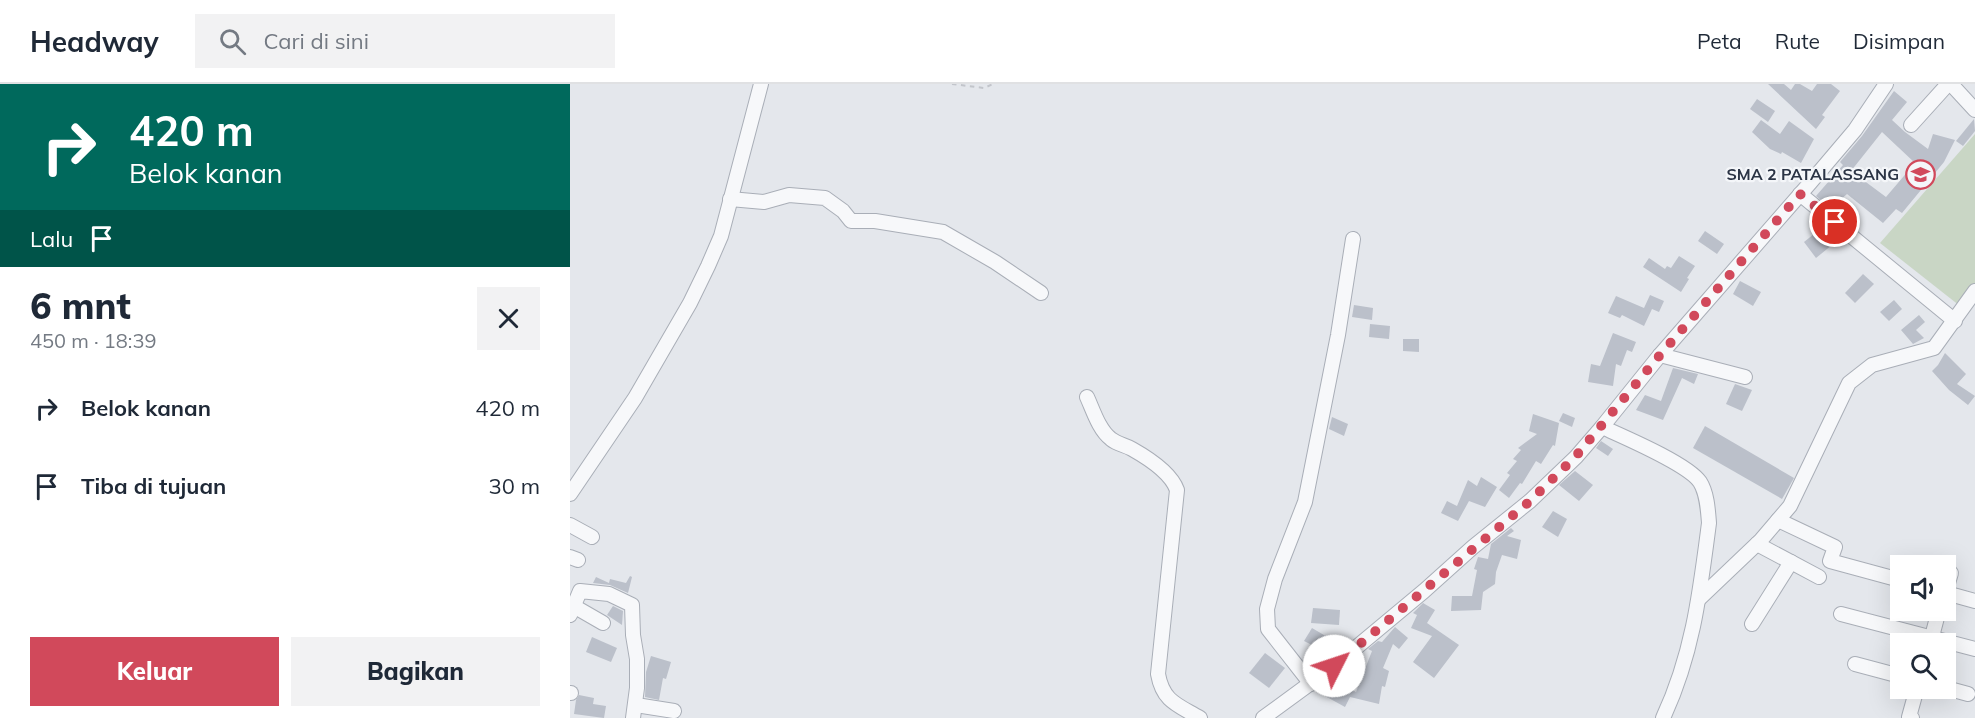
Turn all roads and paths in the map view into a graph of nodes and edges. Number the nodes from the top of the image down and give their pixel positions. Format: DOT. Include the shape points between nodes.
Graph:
graph roads {
  1 [pos="761,84"];
  2 [pos="952,84"];
  3 [pos="993,84"];
  4 [pos="1886,84"];
  5 [pos="1949,84"];
  6 [pos="1975,110"];
  7 [pos="1911,125"];
  8 [pos="1800,194"];
  9 [pos="730,199"];
  10 [pos="1353,239"];
  11 [pos="1975,291"];
  12 [pos="1041,293"];
  13 [pos="1955,321"];
  14 [pos="1660,355"];
  15 [pos="1744,377"];
  16 [pos="1087,398"];
  17 [pos="1602,427"];
  18 [pos="570,494"];
  19 [pos="1778,520"];
  20 [pos="570,525"];
  21 [pos="592,537"];
  22 [pos="1756,544"];
  23 [pos="1791,562"];
  24 [pos="1819,577"];
  25 [pos="1890,577"];
  26 [pos="1956,594"];
  27 [pos="1699,599"];
  28 [pos="1975,601"];
  29 [pos="571,608"];
  30 [pos="1842,614"];
  31 [pos="603,623"];
  32 [pos="1752,624"];
  33 [pos="1907,633"];
  34 [pos="1956,645"];
  35 [pos="1975,649"];
  36 [pos="1855,664"];
  37 [pos="1890,673"];
  38 [pos="1311,684"];
  39 [pos="1956,691"];
  40 [pos="1968,694"];
  41 [pos="1914,699"];
  42 [pos="674,711"];
  43 [pos="634,712"];
  44 [pos="1200,718"];
  45 [pos="1263,718"];
  46 [pos="1663,718"];
  47 [pos="1912,718"];
  1 -- 9 [label="street"];
  2 -- 3 [label="path" via="984,88"];
  4 -- 8 [label="street" via="1855,130"];
  5 -- 6 [label="street"];
  5 -- 7 [label="street"];
  8 -- 13 [label="street"];
  8 -- 14 [label="street"];
  9 -- 12 [label="street" via="764,202 789,195 825,198 851,221 943,232"];
  9 -- 18 [label="street" via="721,236 690,303 636,398"];
  10 -- 38 [label="street" via="1305,502 1267,609 1269,629"];
  11 -- 13 [label="street"];
  13 -- 19 [label="street" via="1934,348 1872,365 1849,383 1790,506"];
  14 -- 15 [label="street"];
  14 -- 17 [label="street"];
  16 -- 44 [label="street" via="1107,436 1155,464 1177,490 1158,674 1164,695"];
  17 -- 27 [label="street" via="1660,454 1700,482 1709,523"];
  17 -- 38 [label="street" via="1530,501"];
  19 -- 22 [label="street"];
  19 -- 25 [label="street" via="1835,547 1830,561"];
  20 -- 21 [label="street"];
  22 -- 23 [label="street"];
  22 -- 27 [label="street"];
  23 -- 24 [label="street"];
  23 -- 32 [label="street"];
  26 -- 28 [label="street"];
  27 -- 46 [label="street" via="1688,652"];
  29 -- 31 [label="street"];
  29 -- 43 [label="street" via="581,591 609,594 632,605 637,659"];
  30 -- 33 [label="street"];
  34 -- 35 [label="street"];
  36 -- 37 [label="street"];
  38 -- 45 [label="street"];
  39 -- 40 [label="street"];
  41 -- 47 [label="street" via="1909,717"];
  42 -- 43 [label="street"];
}
